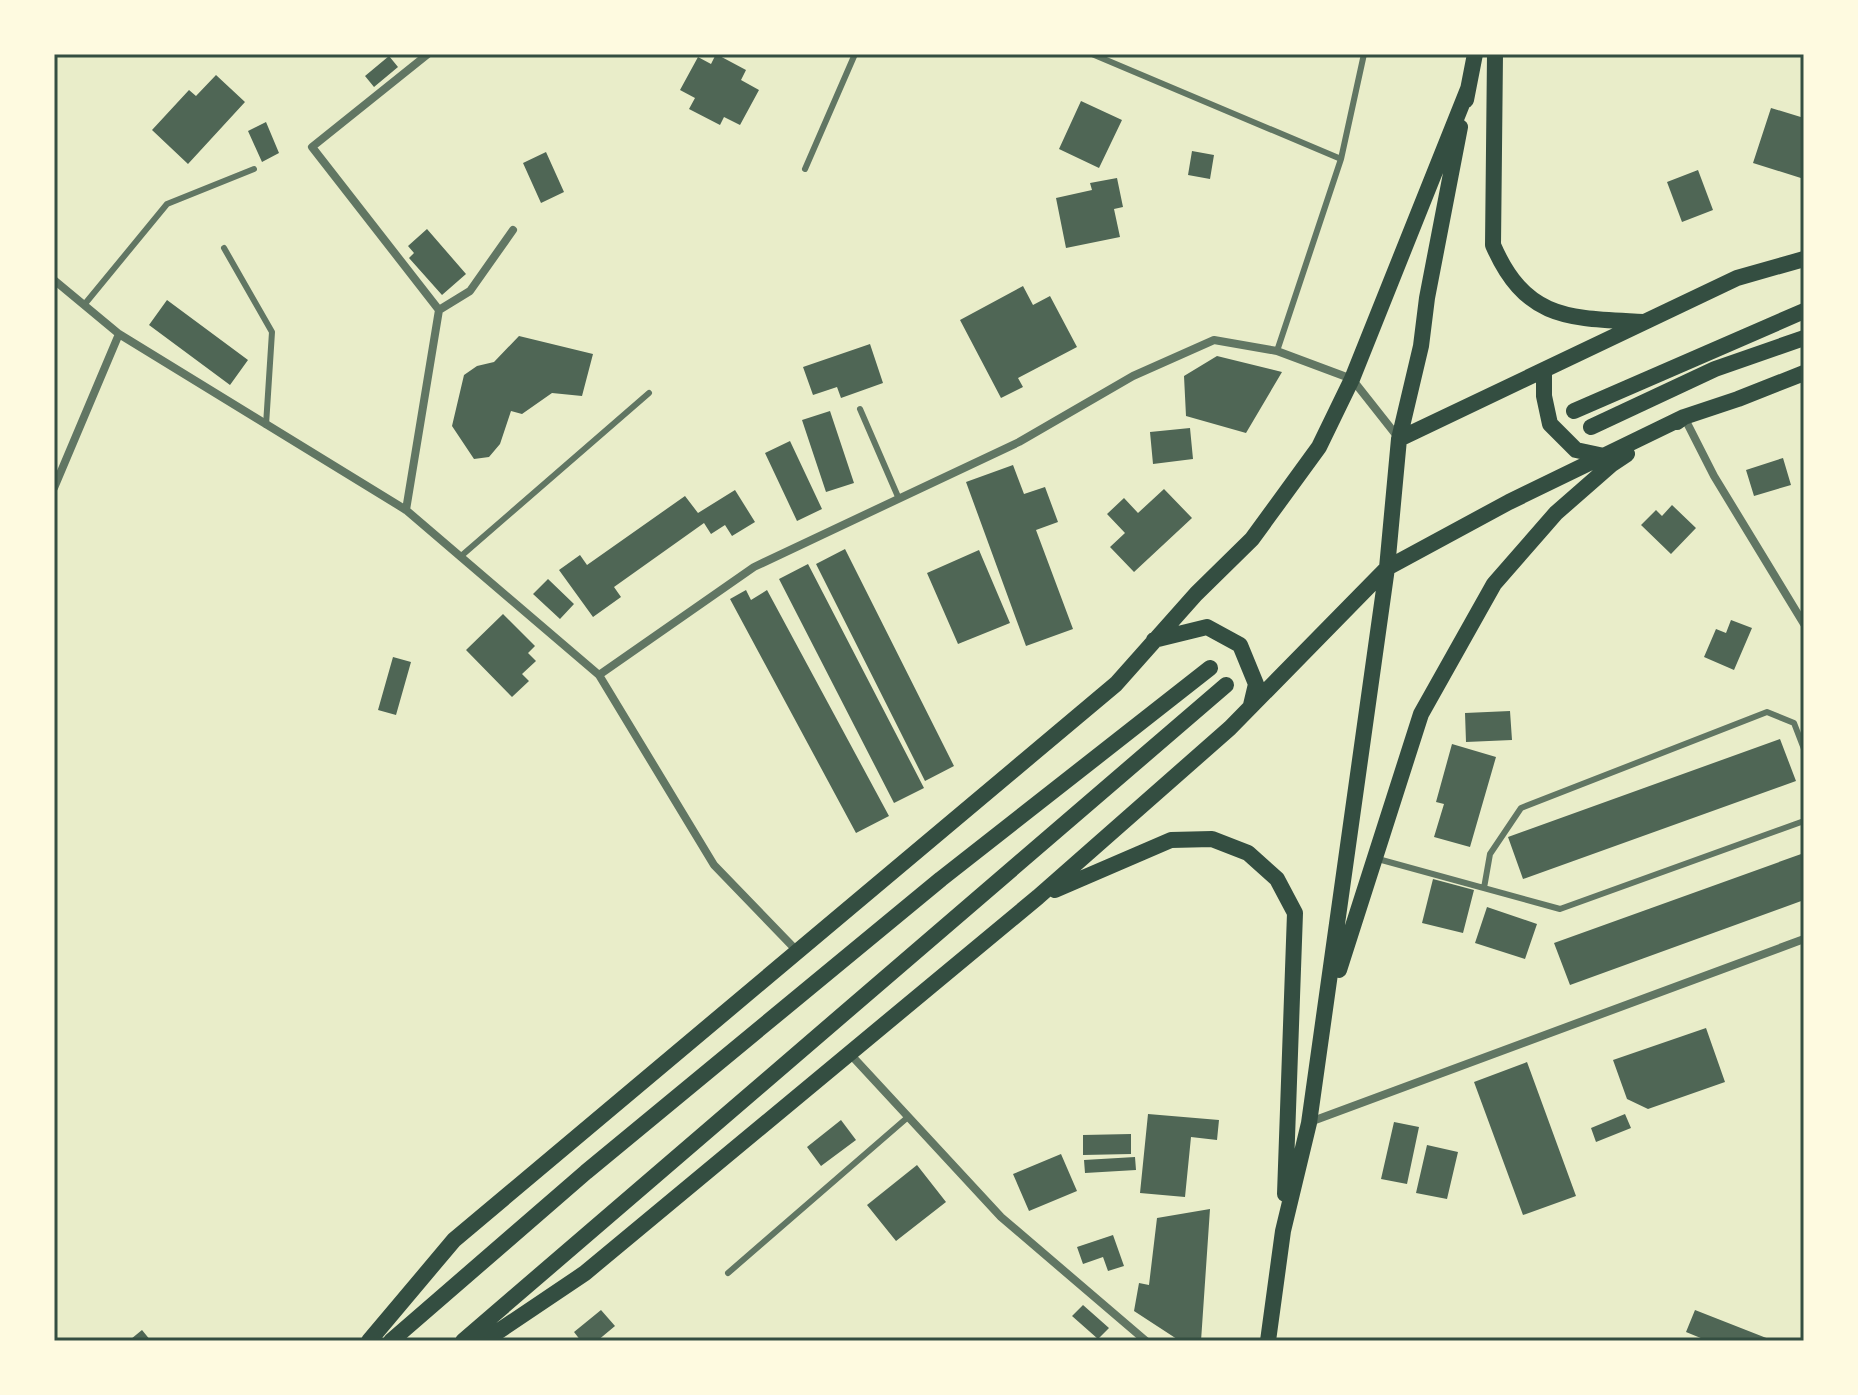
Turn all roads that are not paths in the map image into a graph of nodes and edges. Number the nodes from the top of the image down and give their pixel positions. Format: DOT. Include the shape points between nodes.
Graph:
graph roads {
  1 [pos="428,54"];
  2 [pos="855,54"];
  3 [pos="1092,54"];
  4 [pos="1364,54"];
  5 [pos="1475,54"];
  6 [pos="1495,54"];
  7 [pos="1468,89"];
  8 [pos="1341,159"];
  9 [pos="254,169"];
  10 [pos="805,169"];
  11 [pos="513,230"];
  12 [pos="224,248"];
  13 [pos="1804,259"];
  14 [pos="54,280"];
  15 [pos="84,305"];
  16 [pos="439,310"];
  17 [pos="1804,311"];
  18 [pos="1644,322"];
  19 [pos="119,334"];
  20 [pos="1804,338"];
  21 [pos="1277,351"];
  22 [pos="1544,370"];
  23 [pos="1804,373"];
  24 [pos="1352,379"];
  25 [pos="649,393"];
  26 [pos="860,409"];
  27 [pos="1574,411"];
  28 [pos="1684,417"];
  29 [pos="266,425"];
  30 [pos="1591,427"];
  31 [pos="1399,439"];
  32 [pos="1604,456"];
  33 [pos="54,488"];
  34 [pos="899,499"];
  35 [pos="406,510"];
  36 [pos="460,557"];
  37 [pos="1387,568"];
  38 [pos="1804,624"];
  39 [pos="1154,640"];
  40 [pos="1210,668"];
  41 [pos="599,675"];
  42 [pos="1226,685"];
  43 [pos="1250,707"];
  44 [pos="1804,749"];
  45 [pos="1804,821"];
  46 [pos="1375,858"];
  47 [pos="1484,888"];
  48 [pos="1038,897"];
  49 [pos="1804,939"];
  50 [pos="798,952"];
  51 [pos="1325,1013"];
  52 [pos="854,1048"];
  53 [pos="908,1117"];
  54 [pos="1309,1123"];
  55 [pos="1283,1231"];
  56 [pos="728,1273"];
  57 [pos="369,1341"];
  58 [pos="391,1341"];
  59 [pos="463,1341"];
  60 [pos="484,1341"];
  61 [pos="1146,1341"];
  62 [pos="1268,1341"];
  1 -- 16 [label="street" via="312,147"];
  2 -- 10 [label="lane"];
  3 -- 8 [label="lane"];
  4 -- 8 [label="lane"];
  5 -- 7 [label="main road"];
  6 -- 18 [label="main road" via="1493,245 1502,266 1530,299 1555,311 1586,319"];
  7 -- 24 [label="main road"];
  7 -- 31 [label="main road"];
  8 -- 21 [label="lane"];
  9 -- 15 [label="lane" via="167,204"];
  11 -- 16 [label="street" via="470,291"];
  12 -- 29 [label="lane" via="272,332"];
  13 -- 18 [label="main road" via="1737,278"];
  14 -- 15 [label="street"];
  15 -- 19 [label="street"];
  16 -- 35 [label="street"];
  17 -- 27 [label="main road"];
  18 -- 22 [label="main road"];
  19 -- 29 [label="street"];
  19 -- 33 [label="street"];
  20 -- 30 [label="main road" via="1715,369"];
  21 -- 24 [label="street"];
  21 -- 34 [label="street" via="1214,340 1133,376 1019,442"];
  22 -- 31 [label="main road"];
  22 -- 32 [label="main road" via="1550,424 1576,450"];
  23 -- 28 [label="main road"];
  24 -- 31 [label="street"];
  24 -- 39 [label="main road" via="1319,447 1252,539"];
  25 -- 36 [label="lane"];
  26 -- 34 [label="lane"];
  28 -- 32 [label="main road"];
  28 -- 38 [label="street"];
  28 -- 46 [label="main road" via="1612,464 1556,513 1494,584 1421,714"];
  29 -- 35 [label="street"];
  31 -- 37 [label="main road"];
  32 -- 37 [label="main road"];
  34 -- 41 [label="street" via="754,567"];
  35 -- 36 [label="street"];
  36 -- 41 [label="street"];
  37 -- 43 [label="main road"];
  37 -- 51 [label="main road"];
  39 -- 43 [label="main road" via="1207,627 1240,645 1256,684"];
  39 -- 50 [label="main road" via="1116,684"];
  40 -- 58 [label="main road" via="941,879"];
  41 -- 50 [label="street" via="714,865"];
  42 -- 59 [label="main road"];
  43 -- 48 [label="main road"];
  44 -- 47 [label="lane" via="1794,723 1767,712 1521,808 1490,854"];
  45 -- 47 [label="lane" via="1560,909"];
  46 -- 47 [label="lane"];
  46 -- 51 [label="main road"];
  48 -- 52 [label="main road"];
  48 -- 55 [label="main road" via="1171,840 1212,839 1248,853 1277,879 1295,913"];
  49 -- 54 [label="street"];
  50 -- 57 [label="main road" via="454,1240"];
  51 -- 54 [label="main road"];
  52 -- 53 [label="street" via="851,1055"];
  52 -- 60 [label="main road" via="585,1273"];
  53 -- 56 [label="lane"];
  53 -- 61 [label="street" via="1001,1217"];
  54 -- 55 [label="main road"];
  55 -- 62 [label="main road"];
}
